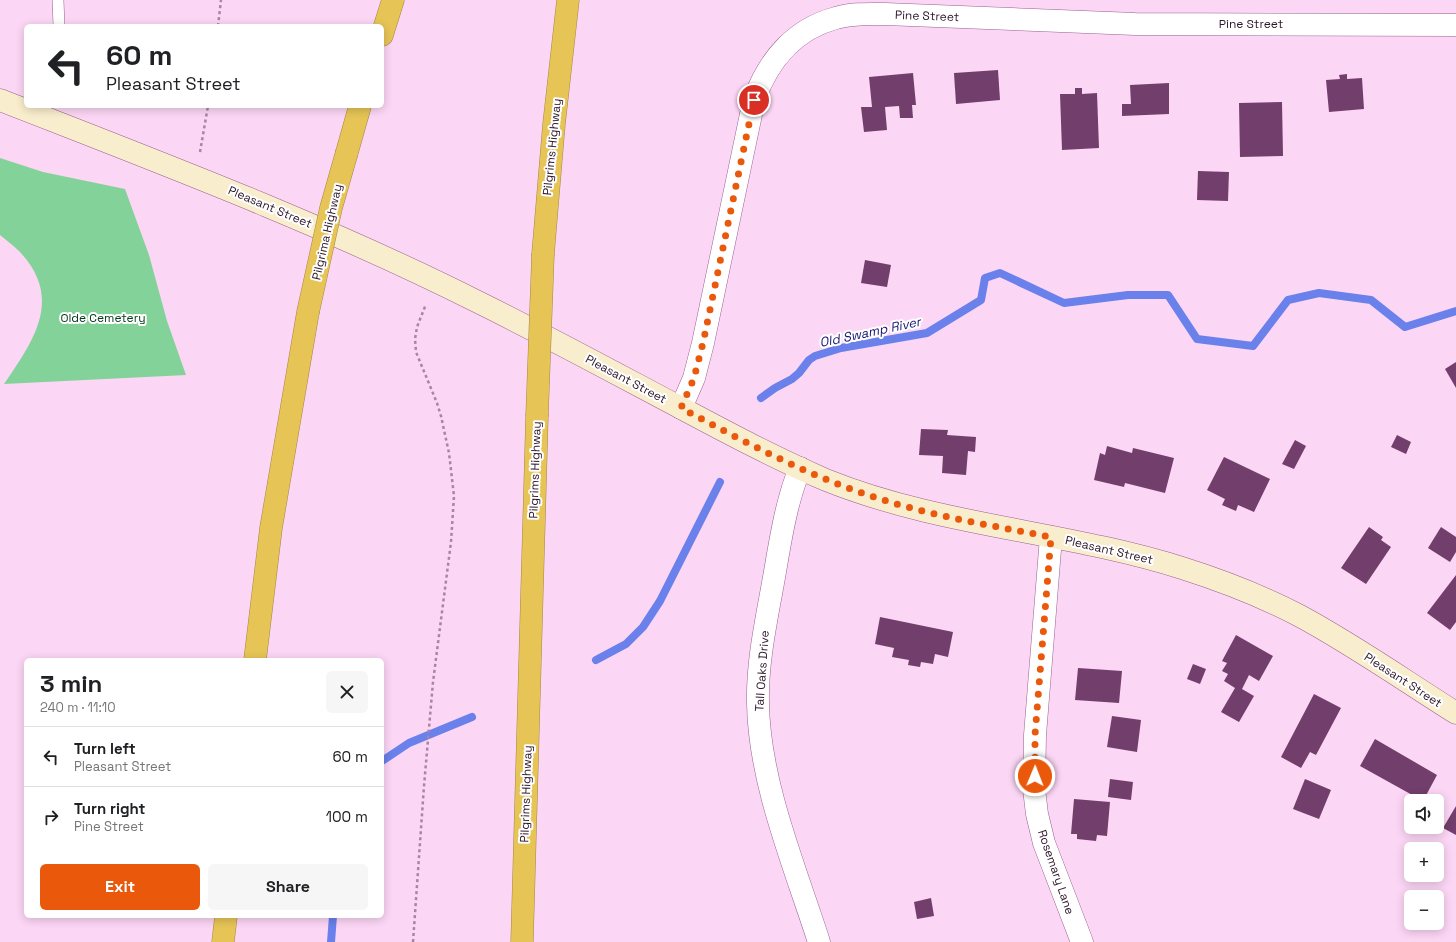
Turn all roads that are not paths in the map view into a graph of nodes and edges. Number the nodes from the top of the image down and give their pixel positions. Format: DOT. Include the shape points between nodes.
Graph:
graph roads {
  1 [pos="58,0"];
  2 [pos="393,0"];
  3 [pos="568,0"];
  4 [pos="59,24"];
  5 [pos="1456,25"];
  6 [pos="384,29"];
  7 [pos="0,100"];
  8 [pos="24,106"];
  9 [pos="32,108"];
  10 [pos="359,108"];
  11 [pos="44,111"];
  12 [pos="681,408"];
  13 [pos="800,468"];
  14 [pos="1051,537"];
  15 [pos="255,658"];
  16 [pos="1456,713"];
  17 [pos="226,918"];
  18 [pos="223,942"];
  19 [pos="522,942"];
  20 [pos="819,942"];
  21 [pos="1082,942"];
  1 -- 4 [label="lane"];
  2 -- 6 [label="highway"];
  3 -- 19 [label="highway, Pilgrims Highway, bridge" via="543,254"];
  5 -- 12 [label="street, Pine Street" via="1135,24 885,14 858,14 818,24 786,46 761,80 754,100 703,343 694,378"];
  7 -- 8 [label="main road, Pleasant Street"];
  9 -- 11 [label="main road, Pleasant Street"];
  10 -- 15 [label="highway, Pilgrima Highway, bridge" via="330,216 308,312 275,504"];
  11 -- 12 [label="main road, Pleasant Street" via="396,262"];
  12 -- 13 [label="main road, Pleasant Street" via="753,447"];
  13 -- 14 [label="main road, Pleasant Street" via="878,498 948,516"];
  13 -- 20 [label="street, Tall Oaks Drive" via="785,517 764,638 758,702 760,737 774,800"];
  14 -- 16 [label="main road, Pleasant Street" via="1178,566 1230,584 1273,603 1337,637"];
  14 -- 21 [label="street, Rosemary Lane" via="1035,735 1034,789 1044,843"];
  17 -- 18 [label="highway"];
}
